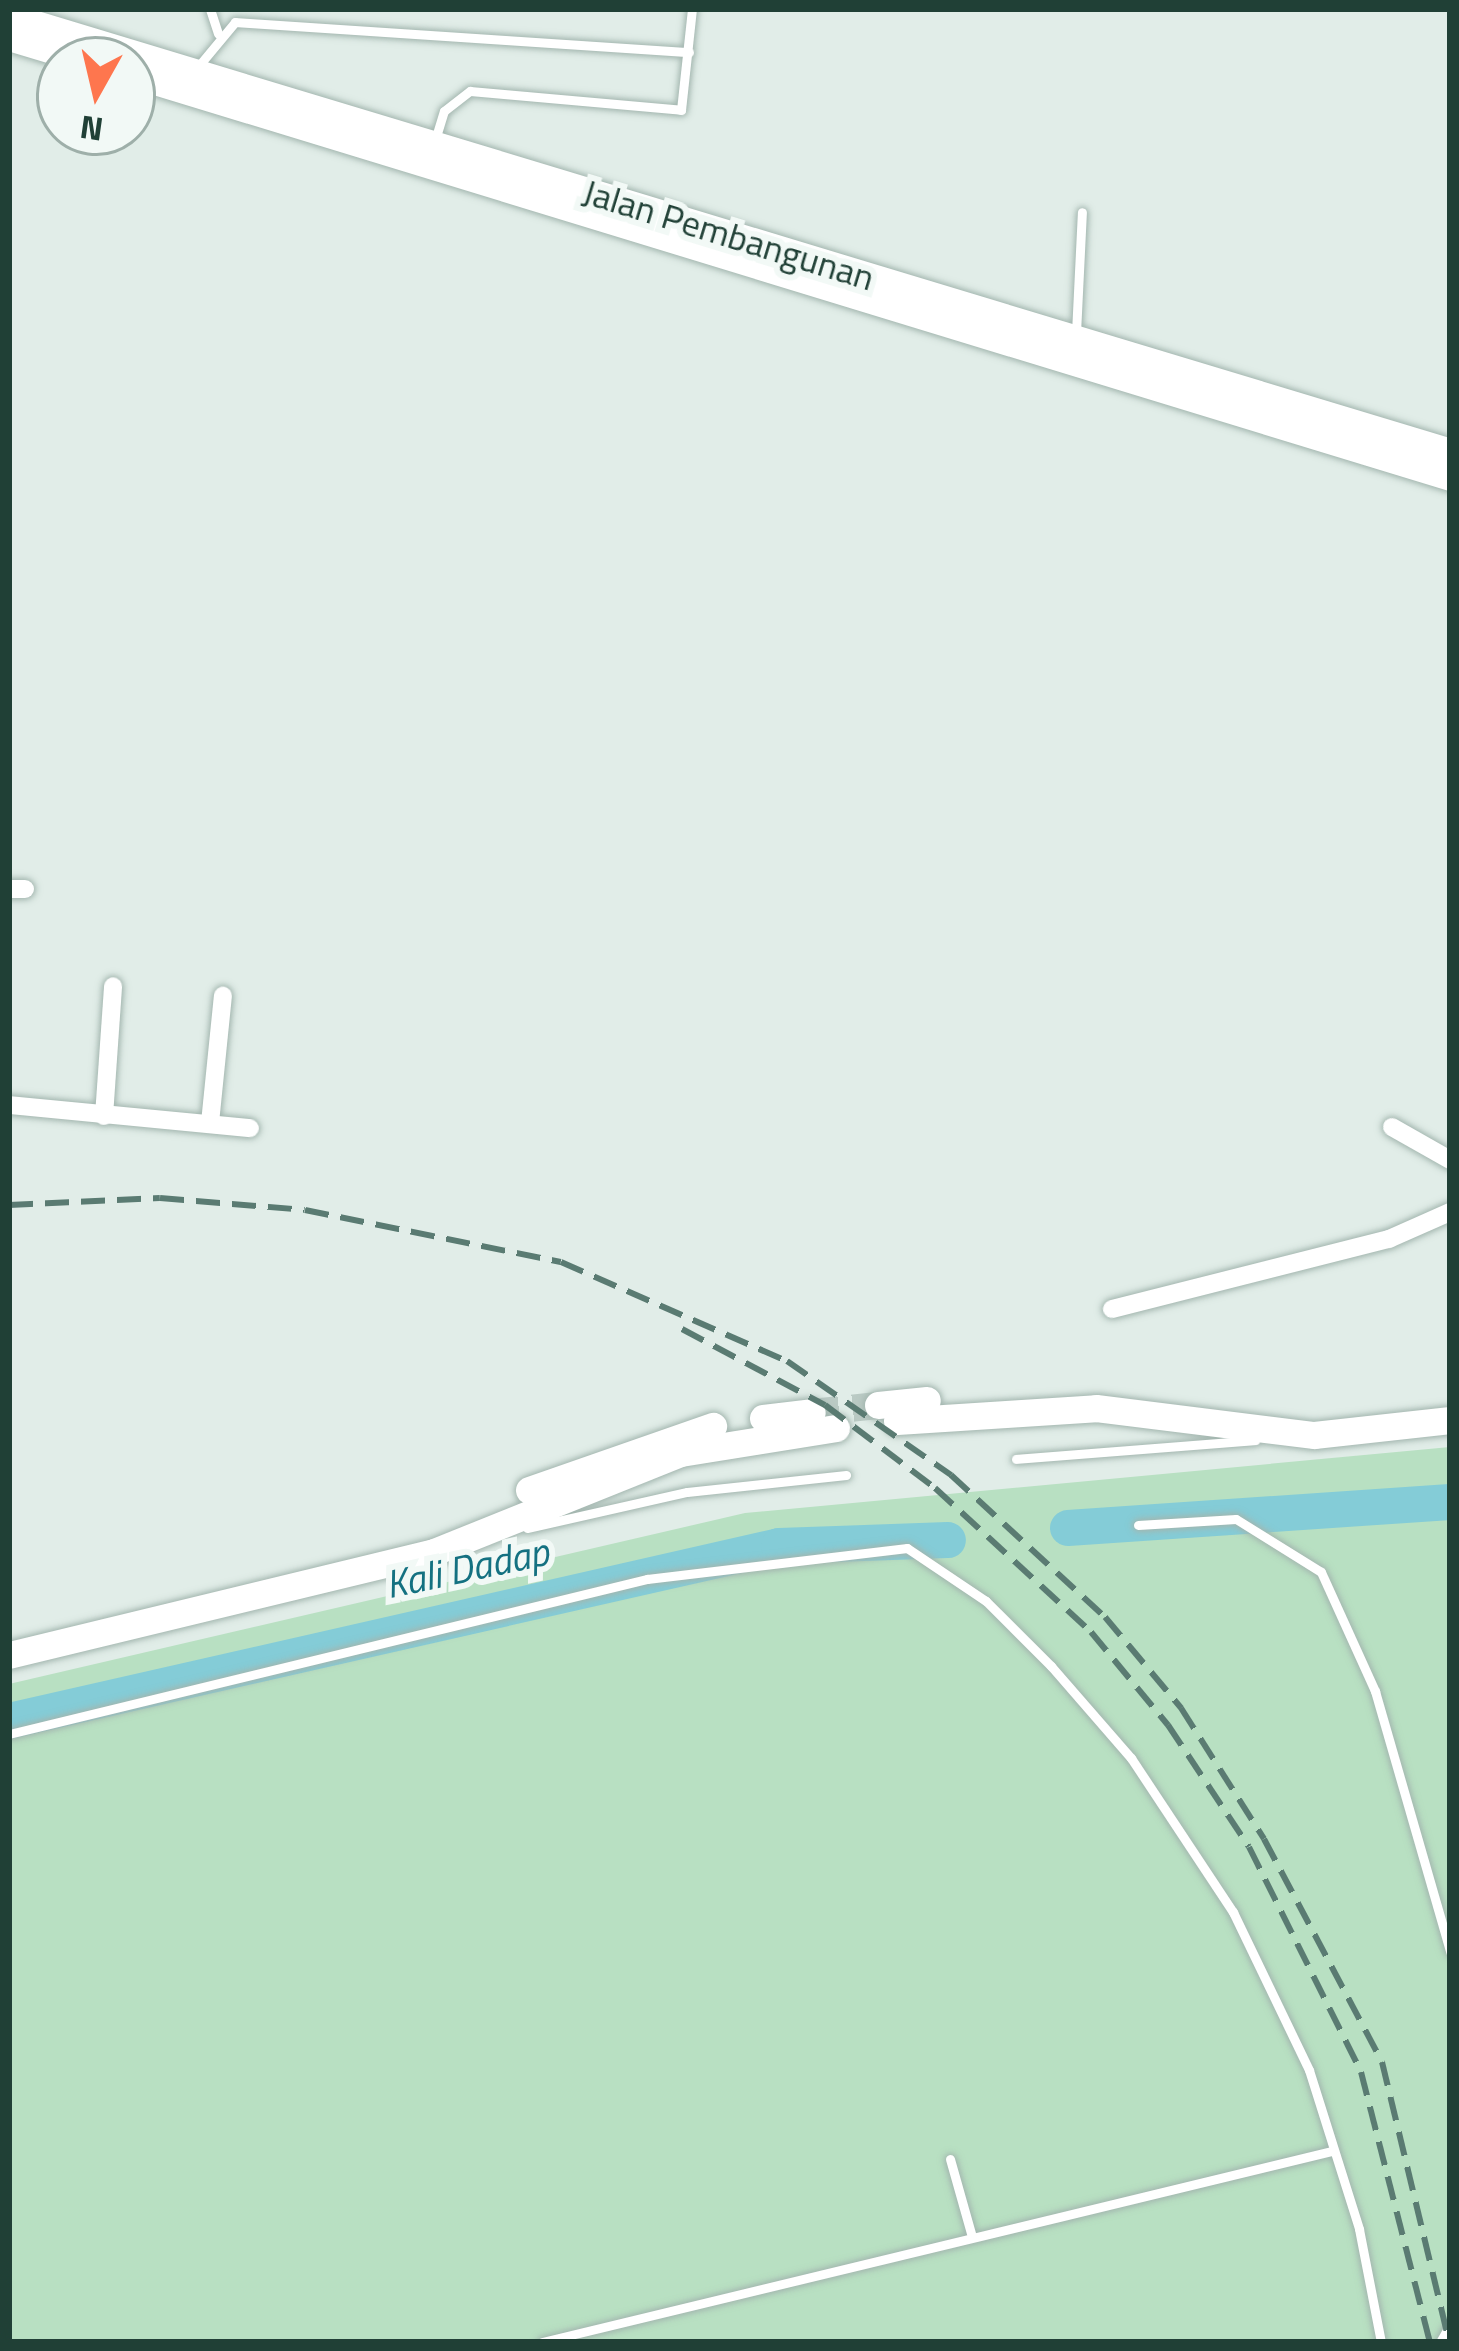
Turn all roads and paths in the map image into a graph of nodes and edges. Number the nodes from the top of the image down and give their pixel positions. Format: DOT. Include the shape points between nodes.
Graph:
graph roads {
  1 [pos="210,9"];
  2 [pos="692,9"];
  3 [pos="9,16"];
  4 [pos="218,34"];
  5 [pos="689,52"];
  6 [pos="156,77"];
  7 [pos="190,82"];
  8 [pos="430,156"];
  9 [pos="1082,212"];
  10 [pos="1076,338"];
  11 [pos="1450,452"];
  12 [pos="1450,477"];
  13 [pos="113,986"];
  14 [pos="223,996"];
  15 [pos="9,1106"];
  16 [pos="104,1116"];
  17 [pos="210,1123"];
  18 [pos="1392,1127"];
  19 [pos="250,1128"];
  20 [pos="1450,1160"];
  21 [pos="1450,1212"];
  22 [pos="1112,1310"];
  23 [pos="812,1412"];
  24 [pos="1450,1420"];
  25 [pos="836,1428"];
  26 [pos="1372,1430"];
  27 [pos="1314,1435"];
  28 [pos="1016,1460"];
  29 [pos="846,1475"];
  30 [pos="1138,1525"];
  31 [pos="434,1552"];
  32 [pos="351,1572"];
  33 [pos="9,1654"];
  34 [pos="9,1734"];
  35 [pos="1450,1951"];
  36 [pos="1332,2151"];
  37 [pos="950,2159"];
  38 [pos="972,2236"];
  39 [pos="1450,2325"];
  40 [pos="542,2342"];
  41 [pos="1381,2342"];
  42 [pos="1440,2342"];
  1 -- 4 [label="lane"];
  2 -- 5 [label="lane"];
  3 -- 7 [label="main road, Jalan Pembangunan"];
  4 -- 5 [label="lane" via="236,22"];
  4 -- 7 [label="lane"];
  5 -- 8 [label="lane" via="681,110 470,91 444,111"];
  6 -- 7 [label="main road, Jalan Pembangunan"];
  7 -- 8 [label="main road, Jalan Pembangunan"];
  8 -- 10 [label="main road, Jalan Pembangunan"];
  8 -- 12 [label="main road, Jalan Pembangunan"];
  9 -- 10 [label="lane"];
  10 -- 11 [label="main road, Jalan Pembangunan"];
  13 -- 16 [label="street"];
  14 -- 17 [label="street"];
  15 -- 16 [label="street"];
  16 -- 17 [label="street"];
  17 -- 19 [label="street"];
  18 -- 20 [label="street"];
  21 -- 22 [label="street" via="1389,1238"];
  23 -- 32 [label="main road" via="604,1457"];
  24 -- 26 [label="main road"];
  25 -- 31 [label="main road" via="680,1453"];
  26 -- 27 [label="main road"];
  26 -- 27 [label="main road" via="1095,1390 888,1413 1096,1408"];
  27 -- 28 [label="lane"];
  29 -- 31 [label="lane" via="623,1504"];
  30 -- 35 [label="lane" via="1236,1519 1321,1573 1376,1691"];
  31 -- 32 [label="main road"];
  32 -- 33 [label="main road"];
  34 -- 36 [label="lane" via="647,1580 907,1548 986,1600 1051,1666 1186,1835 1285,2013"];
  36 -- 38 [label="lane"];
  36 -- 41 [label="lane"];
  37 -- 38 [label="lane"];
  38 -- 40 [label="lane"];
  39 -- 42 [label="lane"];
}
